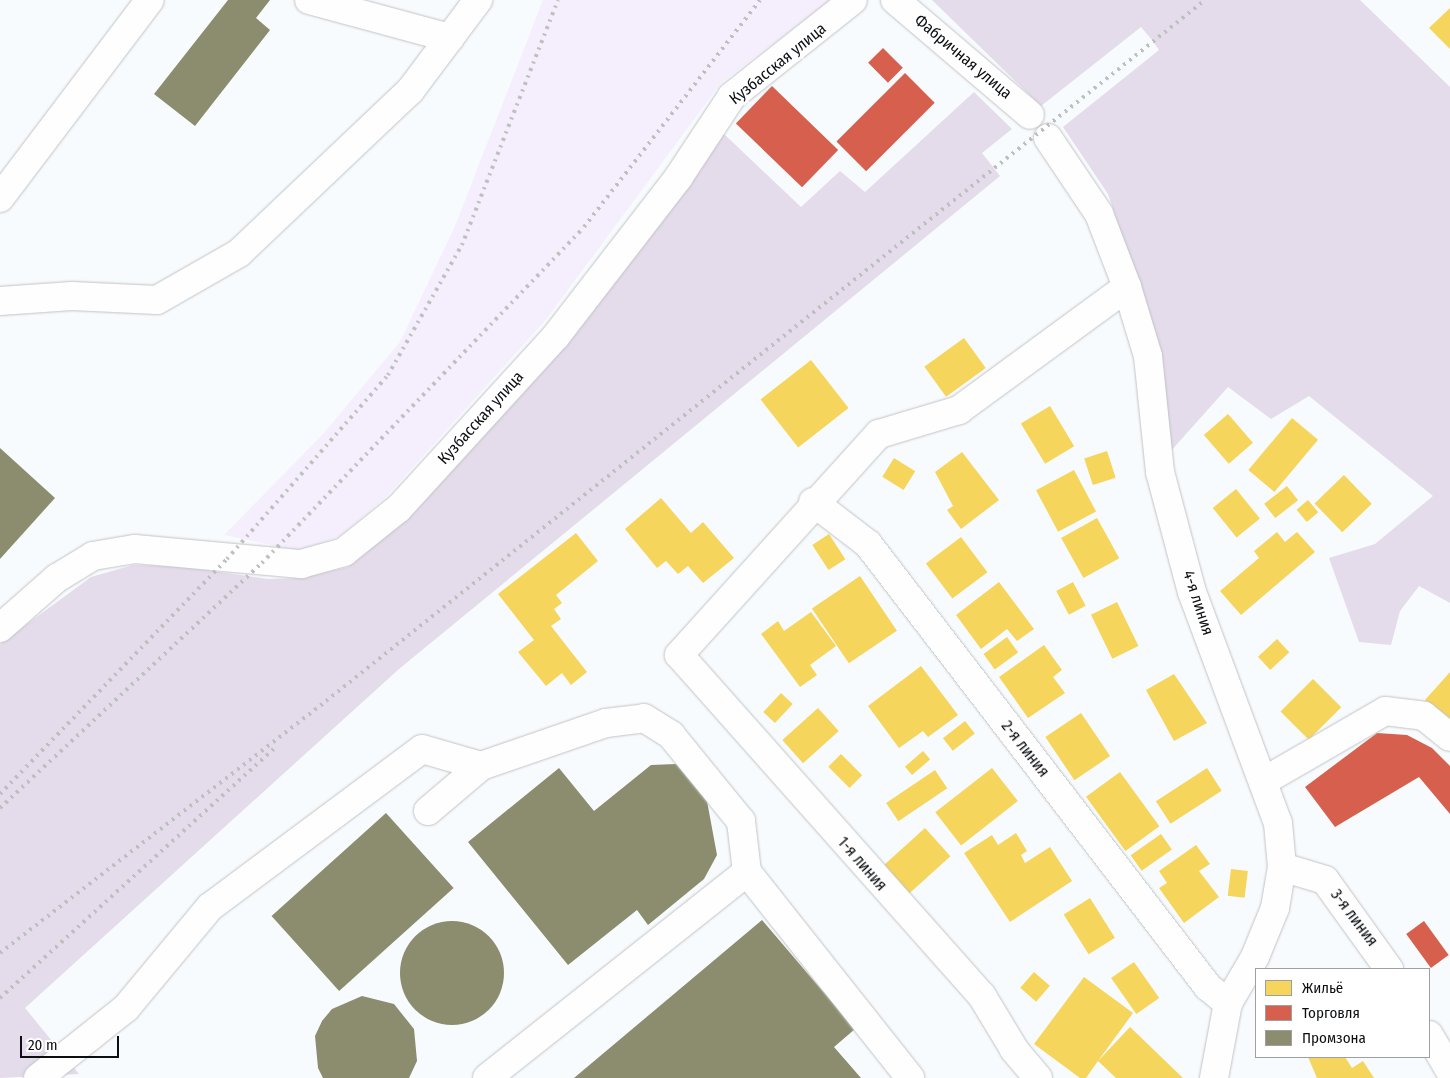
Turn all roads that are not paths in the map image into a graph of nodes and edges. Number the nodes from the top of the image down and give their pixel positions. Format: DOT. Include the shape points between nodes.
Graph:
graph roads {
  1 [pos="150,0"];
  2 [pos="309,0"];
  3 [pos="478,0"];
  4 [pos="853,0"];
  5 [pos="896,0"];
  6 [pos="450,38"];
  7 [pos="1030,116"];
  8 [pos="1048,138"];
  9 [pos="0,198"];
  10 [pos="1127,286"];
  11 [pos="0,301"];
  12 [pos="813,502"];
  13 [pos="0,628"];
  14 [pos="1450,737"];
  15 [pos="481,766"];
  16 [pos="1264,781"];
  17 [pos="428,810"];
  18 [pos="1282,867"];
  19 [pos="747,872"];
  20 [pos="1388,968"];
  21 [pos="1228,1004"];
  22 [pos="1430,1037"];
  23 [pos="1450,1071"];
  24 [pos="38,1078"];
  25 [pos="487,1078"];
  26 [pos="910,1078"];
  27 [pos="1038,1078"];
  28 [pos="1214,1078"];
  1 -- 9 [label="street"];
  2 -- 6 [label="street"];
  3 -- 6 [label="street"];
  4 -- 13 [label="street, Кузбасская улица" via="732,96 678,178 556,336 399,508 344,552 301,564 135,549 93,556 57,578"];
  5 -- 7 [label="street, Фабричная улица"];
  6 -- 11 [label="street" via="410,91 238,253 157,300 72,296"];
  8 -- 10 [label="street, 4-я линия" via="1099,214"];
  10 -- 12 [label="street" via="959,410 879,434"];
  10 -- 16 [label="street, 4-я линия" via="1148,356 1160,472 1192,592"];
  12 -- 21 [label="street, 2-я линия" via="868,544 1208,988"];
  12 -- 27 [label="street, 1-я линия" via="679,655 982,996 1014,1050"];
  14 -- 16 [label="street" via="1424,716 1385,711"];
  15 -- 17 [label="street"];
  15 -- 19 [label="street" via="606,723 644,718 671,735 741,821"];
  15 -- 24 [label="street" via="422,749 210,907 126,1008"];
  16 -- 18 [label="street, 4-я линия" via="1278,823"];
  18 -- 20 [label="street, 3-я линия" via="1325,880"];
  18 -- 21 [label="street, 4-я линия" via="1275,908 1255,957"];
  19 -- 25 [label="street"];
  19 -- 26 [label="street"];
  21 -- 28 [label="street, 4-я линия"];
  22 -- 23 [label="street"];
}
